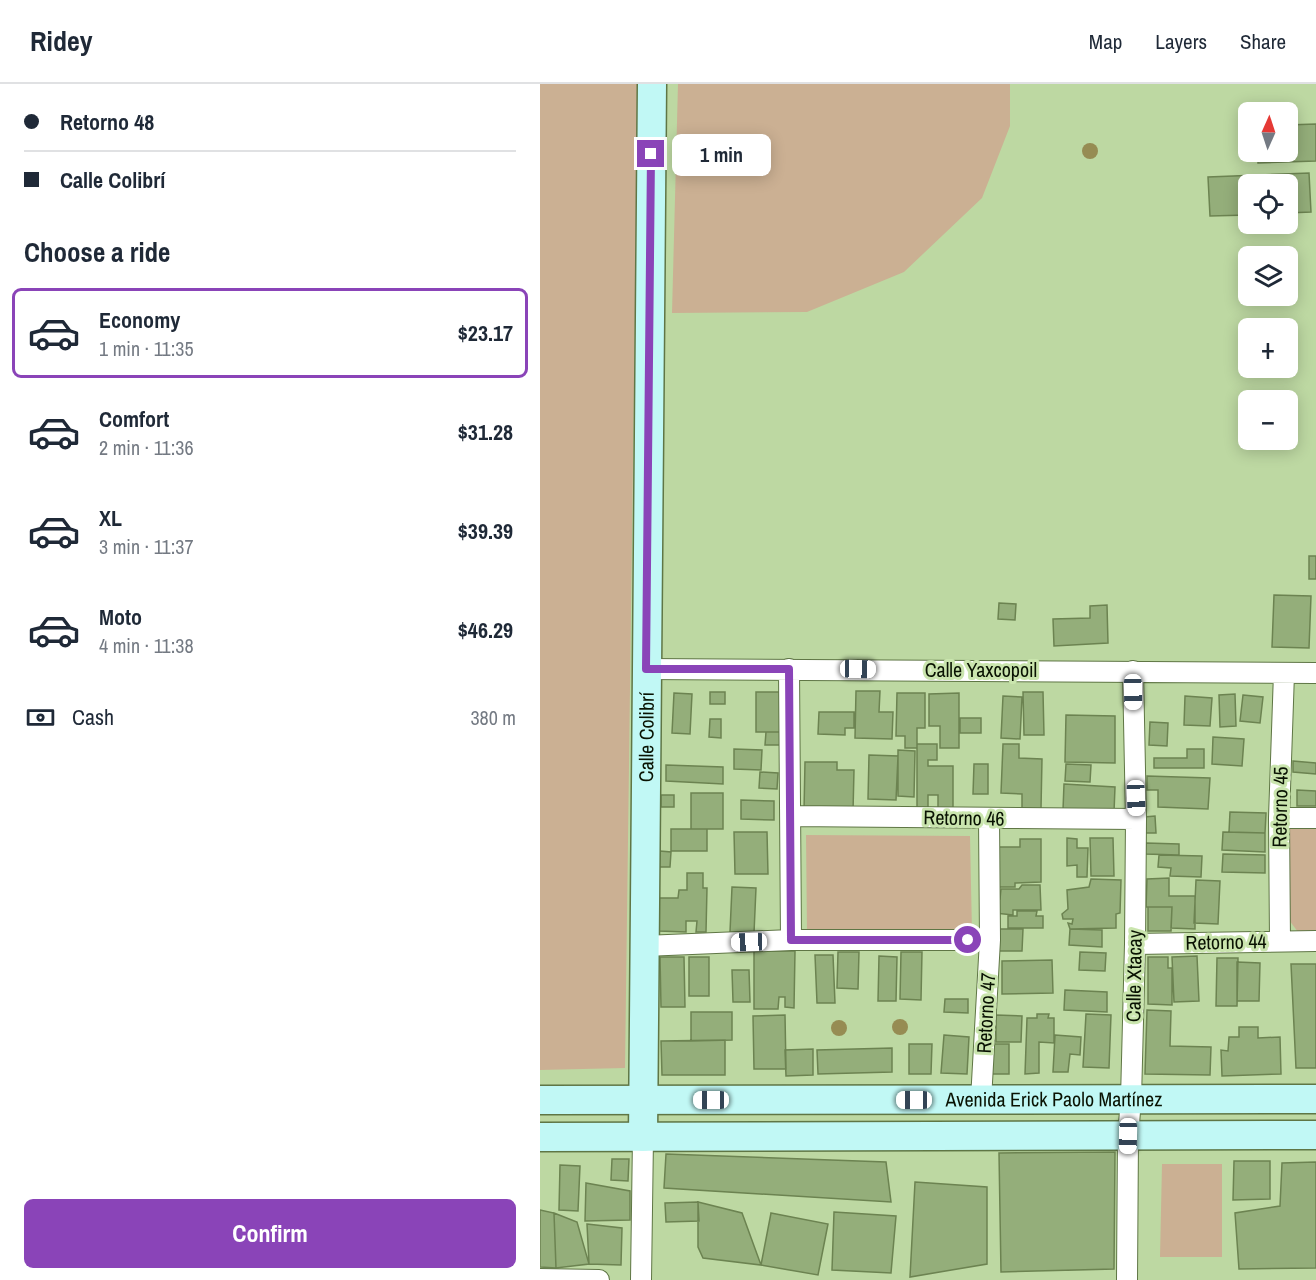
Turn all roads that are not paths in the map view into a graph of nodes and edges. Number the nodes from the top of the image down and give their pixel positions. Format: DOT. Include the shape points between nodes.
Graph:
graph roads {
  1 [pos="652,84"];
  2 [pos="646,669"];
  3 [pos="789,669"];
  4 [pos="1133,671"];
  5 [pos="1284,673"];
  6 [pos="1316,673"];
  7 [pos="791,816"];
  8 [pos="989,818"];
  9 [pos="1279,818"];
  10 [pos="1316,818"];
  11 [pos="1136,819"];
  12 [pos="791,940"];
  13 [pos="990,940"];
  14 [pos="1280,941"];
  15 [pos="1316,941"];
  16 [pos="1135,944"];
  17 [pos="644,946"];
  18 [pos="1131,1099"];
  19 [pos="1316,1099"];
  20 [pos="540,1100"];
  21 [pos="644,1100"];
  22 [pos="981,1100"];
  23 [pos="1128,1136"];
  24 [pos="1316,1136"];
  25 [pos="540,1137"];
  26 [pos="643,1137"];
  27 [pos="540,1279"];
  28 [pos="599,1280"];
  29 [pos="641,1280"];
  30 [pos="1127,1280"];
  1 -- 2 [label="main road, Calle Colibrí"];
  2 -- 3 [label="street, Calle Yaxcopoil"];
  2 -- 17 [label="main road, Calle Colibrí"];
  3 -- 4 [label="street, Calle Yaxcopoil"];
  3 -- 7 [label="street"];
  4 -- 5 [label="street, Calle Yaxcopoil"];
  4 -- 11 [label="street, Calle Xtacay"];
  5 -- 6 [label="street, Calle Yaxcopoil"];
  5 -- 9 [label="street, Retorno 45"];
  7 -- 8 [label="street, Retorno 46"];
  7 -- 12 [label="street"];
  8 -- 11 [label="street, Retorno 46"];
  8 -- 13 [label="street, Retorno 47"];
  9 -- 10 [label="street"];
  9 -- 14 [label="street, Retorno 45"];
  11 -- 16 [label="street, Calle Xtacay"];
  12 -- 13 [label="street"];
  12 -- 17 [label="street"];
  13 -- 22 [label="street, Retorno 47"];
  14 -- 15 [label="street, Retorno 44"];
  14 -- 16 [label="street, Retorno 44"];
  16 -- 18 [label="street, Calle Xtacay"];
  17 -- 21 [label="main road, Calle Colibrí"];
  18 -- 19 [label="main road, Avenida Erick Paolo Martínez"];
  18 -- 22 [label="main road, Avenida Erick Paolo Martínez"];
  18 -- 23 [label="street, Calle Xtacay"];
  20 -- 21 [label="main road, Avenida Erick Paolo Martínez"];
  21 -- 22 [label="main road, Avenida Erick Paolo Martínez"];
  21 -- 26 [label="main road, Calle Colibrí"];
  23 -- 24 [label="main road, Avenida Erick Paolo Martínez"];
  23 -- 26 [label="main road, Avenida Erick Paolo Martínez"];
  23 -- 30 [label="street, Calle Xtacay"];
  25 -- 26 [label="main road, Avenida Erick Paolo Martínez"];
  26 -- 29 [label="street, Calle Colibrí"];
  27 -- 28 [label="street"];
}
